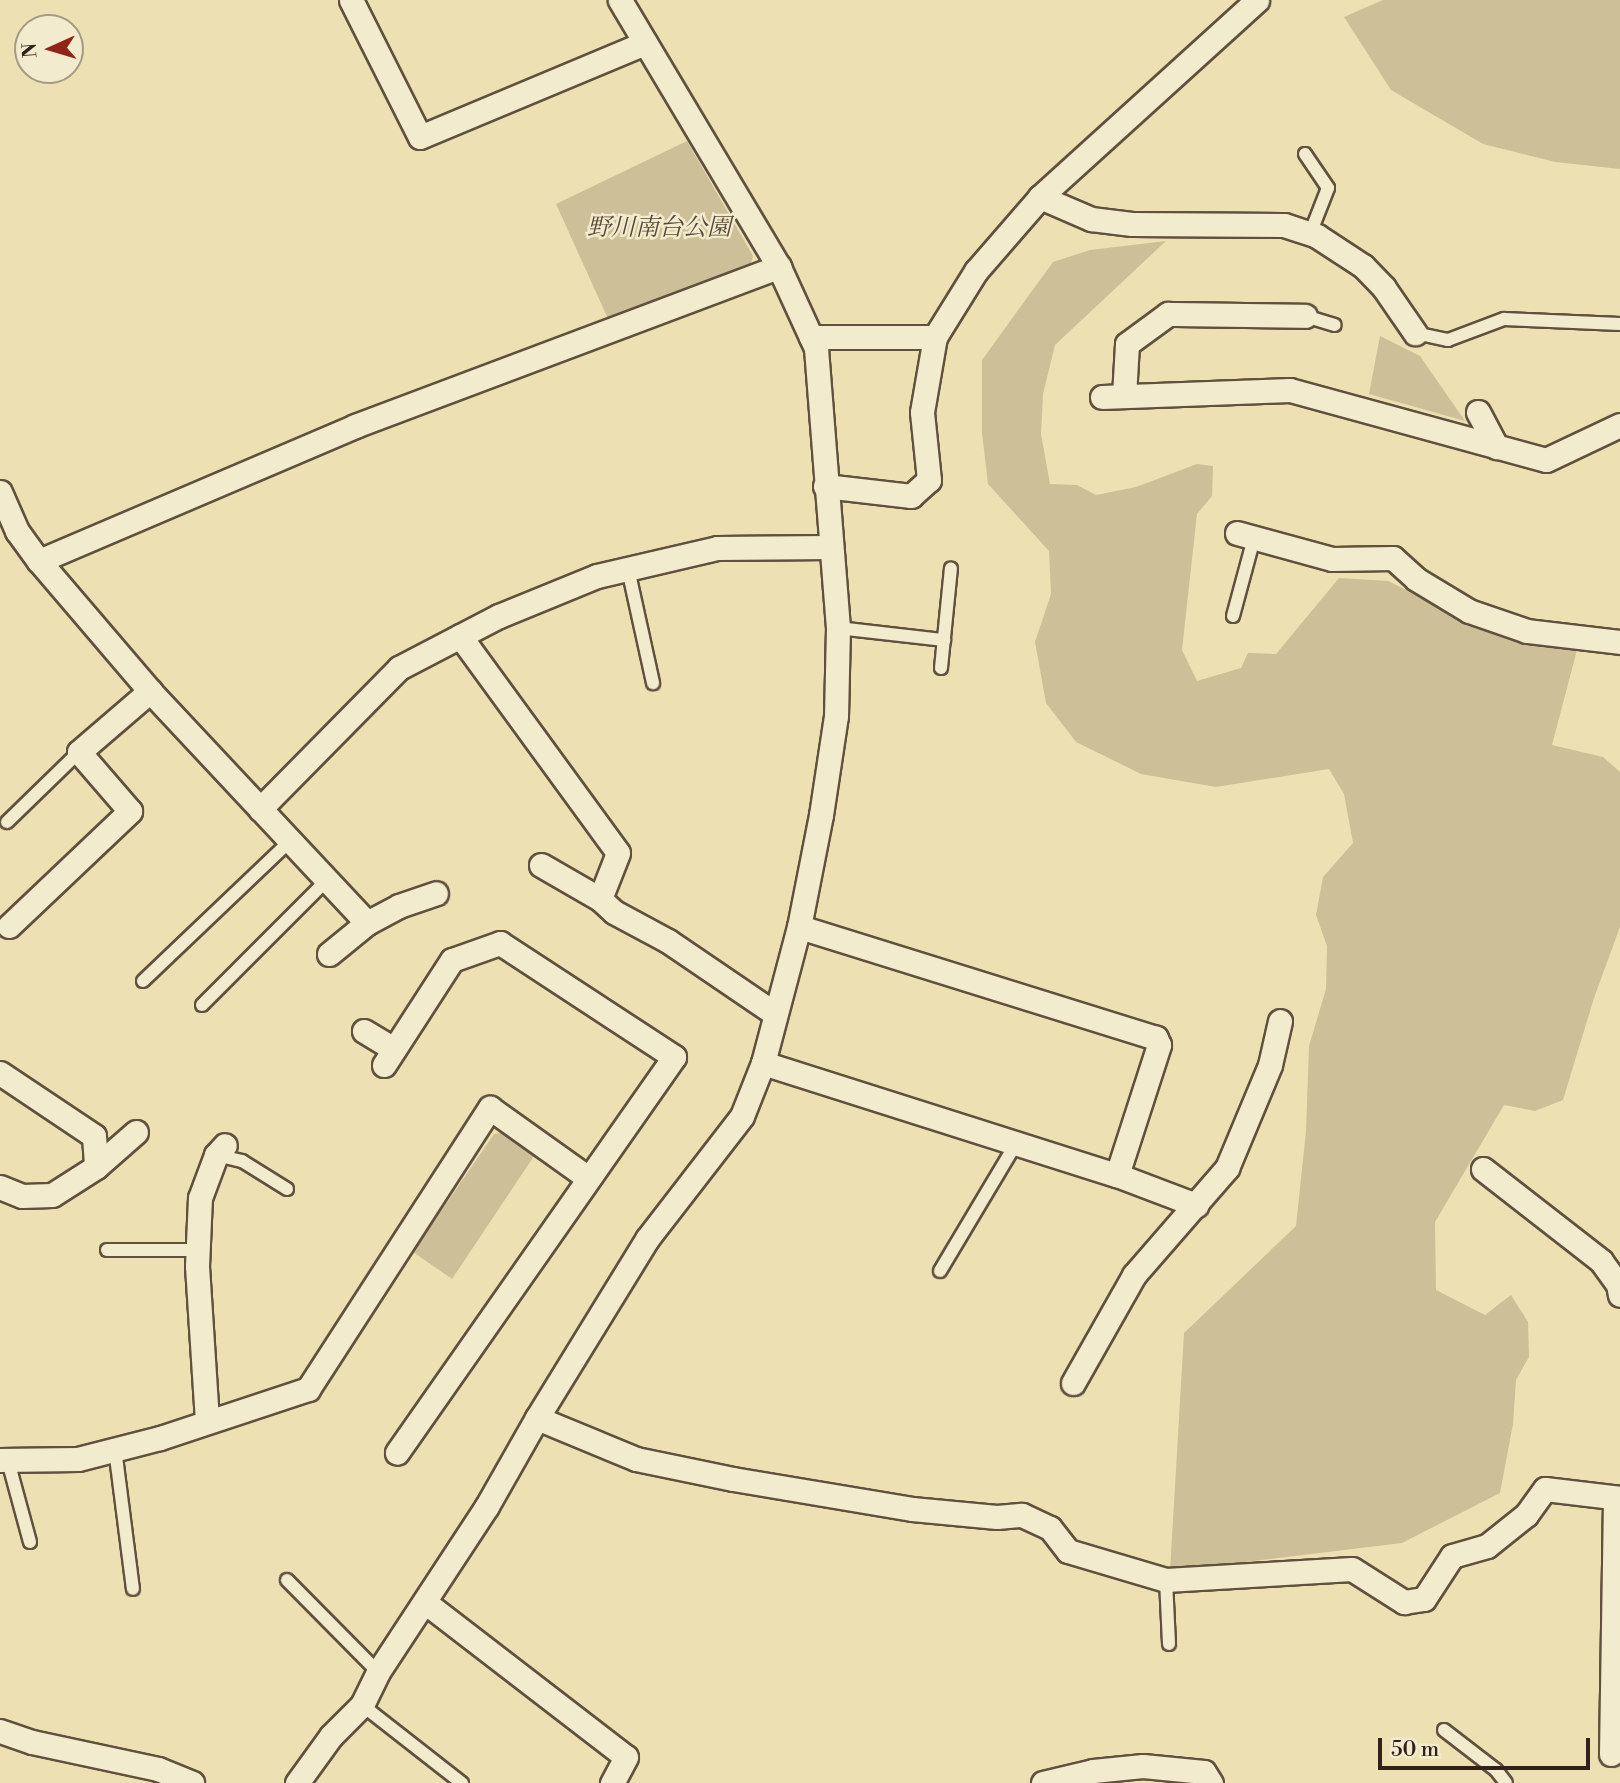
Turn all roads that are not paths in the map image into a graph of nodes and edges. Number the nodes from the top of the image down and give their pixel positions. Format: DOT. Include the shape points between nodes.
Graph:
graph roads {
  1 [pos="351,0"];
  2 [pos="620,0"];
  3 [pos="1251,2"];
  4 [pos="645,43"];
  5 [pos="1305,155"];
  6 [pos="1040,197"];
  7 [pos="1310,234"];
  8 [pos="779,267"];
  9 [pos="1305,316"];
  10 [pos="1620,324"];
  11 [pos="1335,325"];
  12 [pos="1415,333"];
  13 [pos="811,337"];
  14 [pos="935,337"];
  15 [pos="1478,412"];
  16 [pos="1620,425"];
  17 [pos="1497,447"];
  18 [pos="825,486"];
  19 [pos="0,492"];
  20 [pos="1246,536"];
  21 [pos="830,547"];
  22 [pos="39,561"];
  23 [pos="951,568"];
  24 [pos="628,569"];
  25 [pos="1233,616"];
  26 [pos="838,628"];
  27 [pos="460,636"];
  28 [pos="944,640"];
  29 [pos="1620,642"];
  30 [pos="941,668"];
  31 [pos="653,683"];
  32 [pos="150,691"];
  33 [pos="79,752"];
  34 [pos="260,809"];
  35 [pos="7,822"];
  36 [pos="290,841"];
  37 [pos="541,865"];
  38 [pos="327,880"];
  39 [pos="436,893"];
  40 [pos="600,899"];
  41 [pos="368,923"];
  42 [pos="9,926"];
  43 [pos="799,927"];
  44 [pos="329,954"];
  45 [pos="143,981"];
  46 [pos="202,1005"];
  47 [pos="774,1013"];
  48 [pos="1280,1021"];
  49 [pos="364,1031"];
  50 [pos="763,1063"];
  51 [pos="0,1073"];
  52 [pos="136,1132"];
  53 [pos="1016,1145"];
  54 [pos="221,1150"];
  55 [pos="96,1167"];
  56 [pos="1483,1170"];
  57 [pos="1117,1175"];
  58 [pos="588,1178"];
  59 [pos="0,1187"];
  60 [pos="287,1189"];
  61 [pos="1196,1205"];
  62 [pos="107,1250"];
  63 [pos="198,1250"];
  64 [pos="940,1271"];
  65 [pos="1620,1295"];
  66 [pos="1073,1383"];
  67 [pos="537,1418"];
  68 [pos="207,1421"];
  69 [pos="116,1449"];
  70 [pos="397,1453"];
  71 [pos="4,1460"];
  72 [pos="1618,1498"];
  73 [pos="30,1542"];
  74 [pos="287,1580"];
  75 [pos="1166,1580"];
  76 [pos="133,1589"];
  77 [pos="426,1603"];
  78 [pos="1169,1644"];
  79 [pos="378,1672"];
  80 [pos="362,1706"];
  81 [pos="1444,1730"];
  82 [pos="0,1731"];
  83 [pos="1611,1754"];
  84 [pos="192,1783"];
  85 [pos="297,1783"];
  86 [pos="462,1783"];
  87 [pos="612,1783"];
  88 [pos="1043,1783"];
  89 [pos="1211,1783"];
  90 [pos="1506,1783"];
  1 -- 4 [label="street" via="420,137"];
  2 -- 4 [label="street"];
  3 -- 6 [label="street"];
  4 -- 8 [label="street"];
  5 -- 7 [label="lane" via="1328,188"];
  6 -- 7 [label="street" via="1091,219 1132,224 1284,225"];
  6 -- 14 [label="street" via="976,271"];
  7 -- 12 [label="street" via="1363,266"];
  8 -- 13 [label="street"];
  8 -- 22 [label="street" via="355,426"];
  9 -- 11 [label="lane"];
  9 -- 17 [label="street" via="1168,313 1127,344 1113,396 1290,390"];
  10 -- 12 [label="lane" via="1504,319 1448,340"];
  13 -- 14 [label="street"];
  13 -- 18 [label="street" via="816,348"];
  14 -- 18 [label="street" via="922,412 929,480 911,496"];
  15 -- 17 [label="street"];
  16 -- 17 [label="street" via="1546,460"];
  18 -- 21 [label="street"];
  19 -- 22 [label="street" via="17,531"];
  20 -- 25 [label="lane"];
  20 -- 29 [label="street" via="1332,559 1393,558 1416,579 1469,611 1527,632"];
  21 -- 24 [label="street" via="717,548"];
  21 -- 26 [label="street"];
  22 -- 32 [label="street"];
  23 -- 28 [label="lane"];
  24 -- 27 [label="street" via="597,576"];
  24 -- 31 [label="lane"];
  26 -- 28 [label="lane"];
  26 -- 43 [label="street" via="836,716"];
  27 -- 34 [label="street" via="400,668"];
  27 -- 40 [label="street" via="618,853"];
  28 -- 30 [label="lane"];
  32 -- 33 [label="street"];
  32 -- 34 [label="street"];
  33 -- 35 [label="lane"];
  33 -- 42 [label="street" via="130,811"];
  34 -- 36 [label="street"];
  36 -- 38 [label="street"];
  36 -- 45 [label="lane"];
  37 -- 40 [label="street"];
  38 -- 41 [label="street"];
  38 -- 46 [label="lane"];
  39 -- 41 [label="street"];
  40 -- 47 [label="street"];
  41 -- 44 [label="street"];
  43 -- 47 [label="street"];
  43 -- 57 [label="street" via="1156,1038 1159,1045"];
  47 -- 50 [label="street"];
  48 -- 61 [label="street" via="1269,1065 1227,1168"];
  49 -- 58 [label="street" via="389,1057 452,960 500,943 674,1057"];
  50 -- 53 [label="street"];
  50 -- 67 [label="street" via="742,1116 647,1240"];
  51 -- 55 [label="street" via="94,1136"];
  52 -- 55 [label="street"];
  53 -- 57 [label="street"];
  53 -- 64 [label="lane"];
  54 -- 60 [label="lane"];
  54 -- 63 [label="street" via="201,1198"];
  55 -- 59 [label="street" via="52,1195 22,1196"];
  56 -- 65 [label="street" via="1601,1261 1618,1284"];
  57 -- 61 [label="street"];
  58 -- 68 [label="street" via="490,1108 308,1389"];
  58 -- 70 [label="street"];
  61 -- 66 [label="street" via="1134,1275"];
  62 -- 63 [label="lane"];
  63 -- 68 [label="street"];
  67 -- 75 [label="street" via="636,1459 733,1479 912,1509 1022,1515 1050,1528 1068,1551"];
  67 -- 77 [label="street"];
  68 -- 69 [label="street"];
  69 -- 71 [label="street" via="78,1459"];
  69 -- 76 [label="lane"];
  71 -- 73 [label="lane"];
  72 -- 75 [label="street" via="1545,1489 1526,1515 1487,1546 1452,1556 1424,1599 1404,1602 1352,1569"];
  72 -- 83 [label="street"];
  74 -- 79 [label="lane"];
  75 -- 78 [label="lane"];
  77 -- 79 [label="street"];
  77 -- 87 [label="street" via="626,1757"];
  79 -- 80 [label="street"];
  80 -- 85 [label="street" via="331,1736"];
  80 -- 86 [label="lane"];
  81 -- 90 [label="lane"];
  82 -- 84 [label="street" via="158,1769"];
  88 -- 89 [label="street" via="1143,1766 1204,1772"];
}
